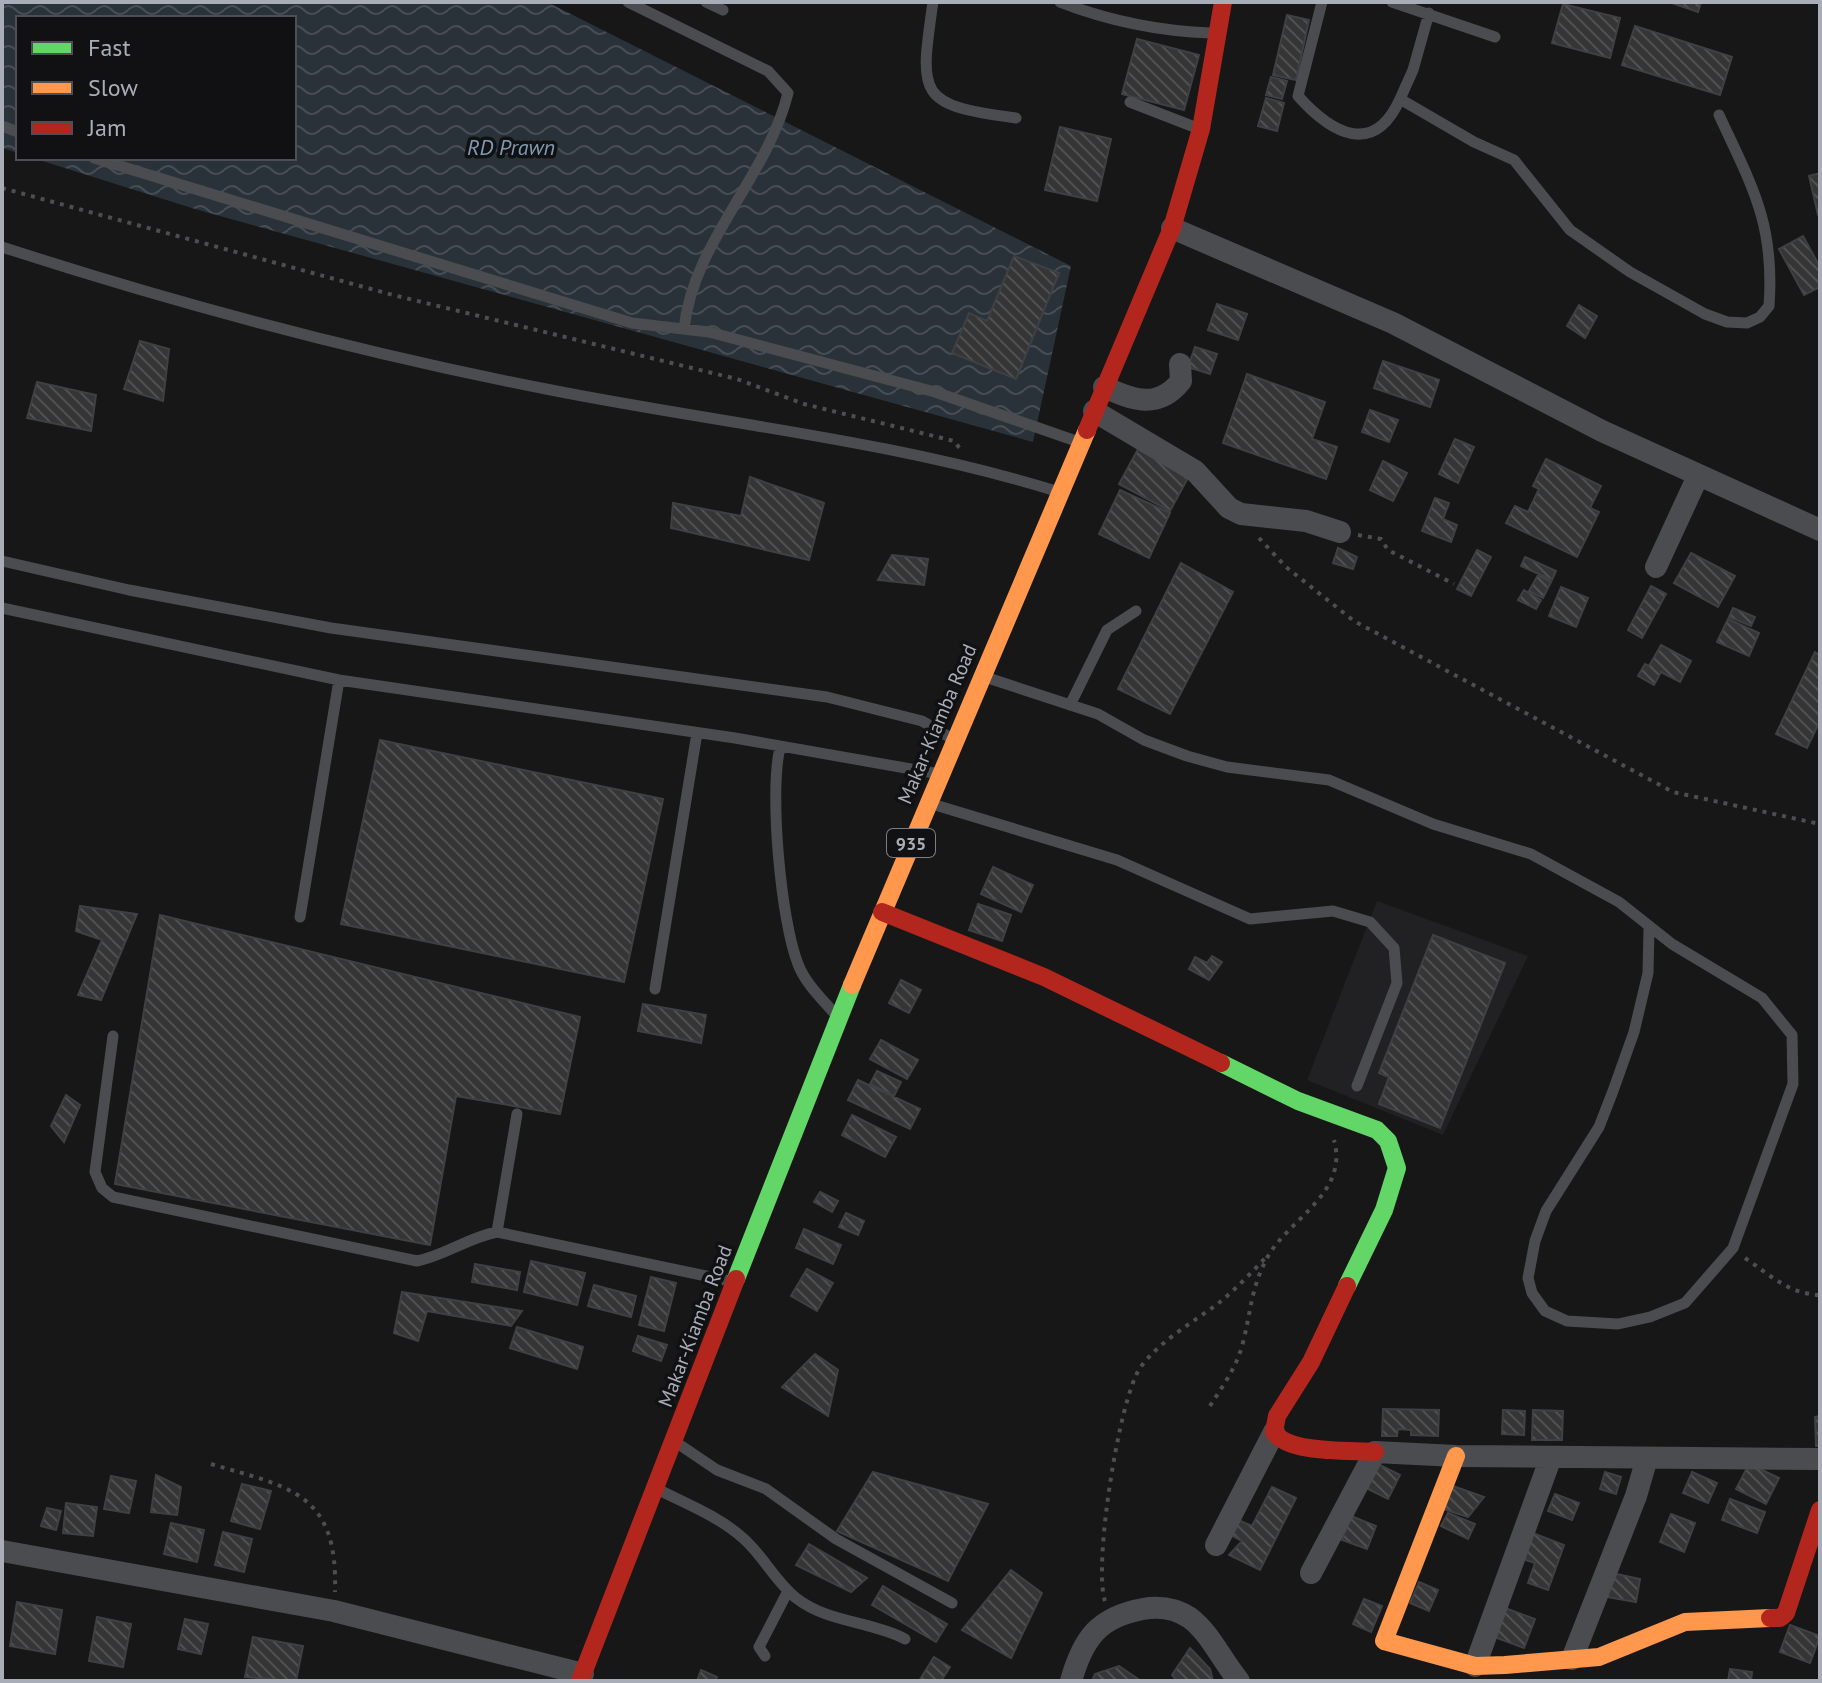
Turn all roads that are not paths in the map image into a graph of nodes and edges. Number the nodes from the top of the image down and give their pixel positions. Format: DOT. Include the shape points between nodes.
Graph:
graph roads {
  1 [pos="628,2"];
  2 [pos="706,2"];
  3 [pos="933,2"];
  4 [pos="1060,2"];
  5 [pos="1223,2"];
  6 [pos="1322,2"];
  7 [pos="1392,2"];
  8 [pos="723,10"];
  9 [pos="1429,13"];
  10 [pos="1220,34"];
  11 [pos="1495,37"];
  12 [pos="1400,99"];
  13 [pos="1130,102"];
  14 [pos="1719,115"];
  15 [pos="1016,118"];
  16 [pos="1201,129"];
  17 [pos="101,160"];
  18 [pos="1172,228"];
  19 [pos="2,247"];
  20 [pos="684,329"];
  21 [pos="1180,364"];
  22 [pos="1104,387"];
  23 [pos="1094,411"];
  24 [pos="1081,443"];
  25 [pos="1698,476"];
  26 [pos="1060,492"];
  27 [pos="1820,530"];
  28 [pos="1340,532"];
  29 [pos="2,561"];
  30 [pos="1656,567"];
  31 [pos="2,608"];
  32 [pos="1136,611"];
  33 [pos="982,676"];
  34 [pos="339,680"];
  35 [pos="1070,705"];
  36 [pos="697,733"];
  37 [pos="955,740"];
  38 [pos="780,748"];
  39 [pos="939,774"];
  40 [pos="927,803"];
  41 [pos="882,912"];
  42 [pos="300,917"];
  43 [pos="1649,928"];
  44 [pos="655,989"];
  45 [pos="838,1017"];
  46 [pos="113,1036"];
  47 [pos="1357,1086"];
  48 [pos="517,1114"];
  49 [pos="497,1232"];
  50 [pos="735,1282"];
  51 [pos="1274,1432"];
  52 [pos="674,1441"];
  53 [pos="1375,1452"];
  54 [pos="1456,1456"];
  55 [pos="1551,1457"];
  56 [pos="1647,1458"];
  57 [pos="1820,1459"];
  58 [pos="656,1488"];
  59 [pos="1820,1510"];
  60 [pos="1216,1545"];
  61 [pos="2,1551"];
  62 [pos="1311,1573"];
  63 [pos="788,1591"];
  64 [pos="952,1603"];
  65 [pos="905,1639"];
  66 [pos="765,1656"];
  67 [pos="1599,1657"];
  68 [pos="1572,1659"];
  69 [pos="1475,1666"];
  70 [pos="582,1678"];
  71 [pos="1071,1681"];
  72 [pos="1239,1681"];
  73 [pos="1597,1681"];
  1 -- 20 [label="lane" via="768,71 788,93 770,142 694,279"];
  2 -- 8 [label="lane"];
  3 -- 15 [label="lane" via="924,72 932,89 945,104"];
  4 -- 10 [label="lane" via="1133,25"];
  5 -- 10 [label="main road, Makar-Kiamba Road / 935"];
  6 -- 12 [label="lane" via="1298,96 1334,126 1361,136 1384,127"];
  7 -- 9 [label="lane"];
  9 -- 11 [label="lane"];
  9 -- 12 [label="lane"];
  10 -- 16 [label="main road, Makar-Kiamba Road / 935"];
  12 -- 14 [label="lane" via="1514,160 1570,230 1630,272 1705,314 1747,323 1769,306 1767,234 1762,208"];
  13 -- 16 [label="lane"];
  16 -- 18 [label="main road, Makar-Kiamba Road / 935"];
  17 -- 20 [label="lane" via="632,323"];
  18 -- 22 [label="main road, Makar-Kiamba Road / 935"];
  18 -- 25 [label="street" via="1393,323"];
  19 -- 26 [label="lane" via="319,340 546,389 975,467"];
  20 -- 24 [label="lane" via="935,392"];
  21 -- 22 [label="street" via="1181,381 1170,393 1152,400 1137,402"];
  22 -- 23 [label="main road, Makar-Kiamba Road / 935"];
  23 -- 24 [label="main road, Makar-Kiamba Road / 935"];
  23 -- 28 [label="street" via="1195,471 1241,514 1306,521"];
  24 -- 26 [label="main road, Makar-Kiamba Road / 935"];
  25 -- 27 [label="street"];
  25 -- 30 [label="street"];
  26 -- 33 [label="main road, Makar-Kiamba Road / 935"];
  29 -- 37 [label="lane" via="331,628 827,697 922,721"];
  31 -- 34 [label="lane"];
  32 -- 35 [label="lane" via="1107,630"];
  33 -- 35 [label="lane"];
  33 -- 37 [label="main road, Makar-Kiamba Road / 935"];
  34 -- 36 [label="lane"];
  34 -- 42 [label="lane"];
  35 -- 43 [label="lane" via="1187,756 1227,767 1329,780 1433,824 1531,854 1619,902"];
  36 -- 38 [label="lane"];
  36 -- 44 [label="lane"];
  37 -- 39 [label="main road, Makar-Kiamba Road / 935"];
  38 -- 39 [label="lane"];
  38 -- 45 [label="lane" via="776,811 797,963"];
  39 -- 40 [label="main road, Makar-Kiamba Road / 935"];
  40 -- 41 [label="main road, Makar-Kiamba Road / 935"];
  40 -- 47 [label="lane" via="1117,860 1250,919 1333,911 1370,922 1394,948 1397,983"];
  41 -- 45 [label="main road, Makar-Kiamba Road / 935"];
  41 -- 51 [label="main road" via="1044,977 1298,1101 1377,1130 1388,1141 1397,1168 1370,1243 1311,1362 1277,1416"];
  43 -- 43 [label="lane" via="1648,973 1634,1032 1599,1127 1546,1211 1528,1278 1535,1300 1554,1316 1577,1322 1618,1324 1685,1303 1733,1248 1793,1084 1792,1035 1762,998"];
  45 -- 50 [label="main road, Makar-Kiamba Road / 935"];
  46 -- 49 [label="lane" via="95,1172 113,1197 417,1261"];
  48 -- 49 [label="lane"];
  49 -- 50 [label="lane"];
  50 -- 52 [label="main road, Makar-Kiamba Road / 935"];
  51 -- 53 [label="main road" via="1293,1446"];
  51 -- 60 [label="street"];
  52 -- 58 [label="main road, Makar-Kiamba Road / 935"];
  52 -- 64 [label="lane" via="717,1470 766,1489 836,1539"];
  53 -- 54 [label="street"];
  53 -- 62 [label="street"];
  54 -- 55 [label="street"];
  54 -- 69 [label="main road" via="1384,1641"];
  55 -- 56 [label="street"];
  55 -- 69 [label="street"];
  56 -- 57 [label="street"];
  56 -- 68 [label="street"];
  58 -- 63 [label="lane" via="743,1538"];
  58 -- 70 [label="main road, Makar-Kiamba Road / 935"];
  59 -- 67 [label="main road" via="1780,1618 1669,1626"];
  61 -- 70 [label="street" via="334,1611"];
  63 -- 65 [label="lane" via="843,1621 884,1628"];
  63 -- 66 [label="lane" via="759,1647"];
  67 -- 68 [label="main road"];
  67 -- 73 [label="street"];
  68 -- 69 [label="main road"];
  71 -- 72 [label="street" via="1088,1640 1110,1617 1151,1608 1171,1608 1191,1619"];
}
